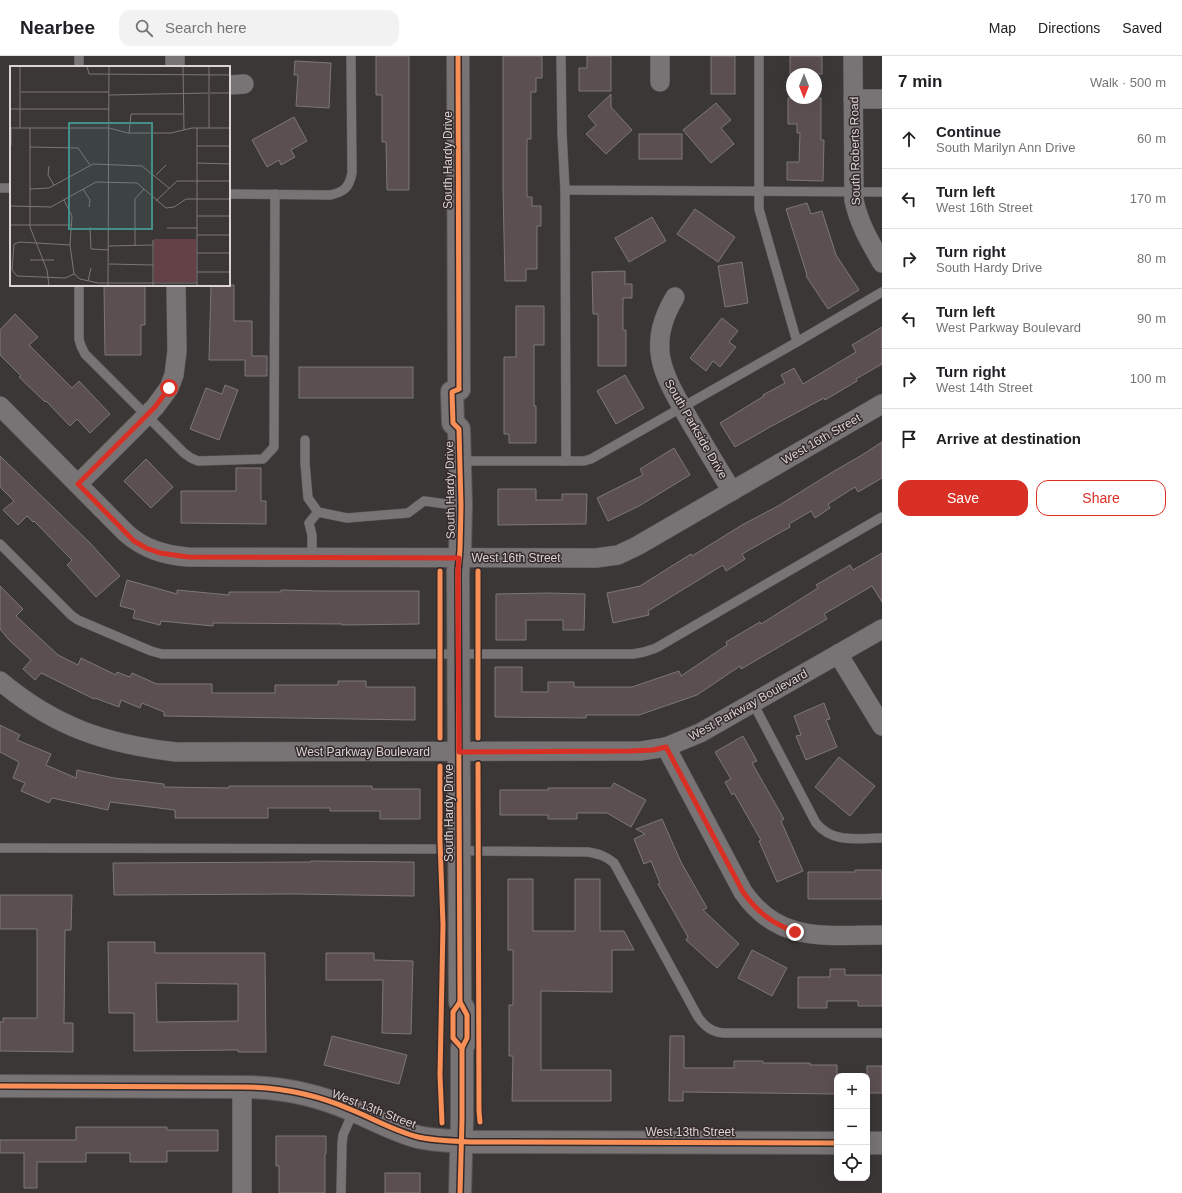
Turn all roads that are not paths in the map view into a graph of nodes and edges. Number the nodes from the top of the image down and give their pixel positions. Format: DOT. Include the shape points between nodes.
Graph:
graph roads {
  1 [pos="78,56"];
  2 [pos="351,56"];
  3 [pos="458,56"];
  4 [pos="561,56"];
  5 [pos="660,56"];
  6 [pos="759,56"];
  7 [pos="853,56"];
  8 [pos="79,66"];
  9 [pos="660,82"];
  10 [pos="853,99"];
  11 [pos="882,99"];
  12 [pos="565,190"];
  13 [pos="760,191"];
  14 [pos="854,191"];
  15 [pos="882,192"];
  16 [pos="230,194"];
  17 [pos="275,194"];
  18 [pos="882,263"];
  19 [pos="79,286"];
  20 [pos="176,286"];
  21 [pos="882,292"];
  22 [pos="675,297"];
  23 [pos="797,342"];
  24 [pos="882,404"];
  25 [pos="0,406"];
  26 [pos="682,407"];
  27 [pos="146,416"];
  28 [pos="305,440"];
  29 [pos="459,461"];
  30 [pos="566,461"];
  31 [pos="78,484"];
  32 [pos="732,491"];
  33 [pos="461,506"];
  34 [pos="318,512"];
  35 [pos="882,517"];
  36 [pos="0,544"];
  37 [pos="312,558"];
  38 [pos="459,558"];
  39 [pos="882,628"];
  40 [pos="838,654"];
  41 [pos="459,655"];
  42 [pos="0,681"];
  43 [pos="753,703"];
  44 [pos="882,726"];
  45 [pos="666,747"];
  46 [pos="459,752"];
  47 [pos="882,838"];
  48 [pos="0,848"];
  49 [pos="460,850"];
  50 [pos="882,935"];
  51 [pos="882,1033"];
  52 [pos="0,1086"];
  53 [pos="242,1087"];
  54 [pos="354,1110"];
  55 [pos="461,1142"];
  56 [pos="834,1143"];
  57 [pos="870,1143"];
  58 [pos="882,1143"];
  59 [pos="242,1193"];
  60 [pos="341,1193"];
  61 [pos="460,1193"];
  1 -- 8 [label="lane"];
  2 -- 17 [label="lane" via="350,181 346,188 334,194"];
  3 -- 29 [label="street, South Hardy Drive" via="459,389 466,393 466,424 459,429"];
  4 -- 12 [label="lane"];
  5 -- 9 [label="street"];
  6 -- 13 [label="lane"];
  7 -- 10 [label="street, South Roberts Road"];
  10 -- 11 [label="street"];
  10 -- 14 [label="street, South Roberts Road"];
  12 -- 13 [label="lane"];
  12 -- 30 [label="lane"];
  13 -- 14 [label="lane"];
  13 -- 23 [label="lane" via="759,209"];
  14 -- 15 [label="lane"];
  14 -- 18 [label="street, South Roberts Road" via="863,231"];
  16 -- 17 [label="lane"];
  17 -- 27 [label="lane" via="274,447 263,459 198,461 184,453"];
  19 -- 27 [label="lane" via="80,346"];
  20 -- 27 [label="street" via="177,351 174,375 163,398"];
  21 -- 23 [label="lane"];
  22 -- 26 [label="street, South Parkside Drive" via="662,322 659,347 664,372"];
  23 -- 26 [label="lane"];
  24 -- 32 [label="street, West 16th Street"];
  25 -- 31 [label="street, West 16th Street"];
  26 -- 30 [label="lane" via="597,457 584,461"];
  26 -- 32 [label="street, South Parkside Drive"];
  27 -- 31 [label="street"];
  28 -- 34 [label="lane" via="308,498"];
  29 -- 30 [label="lane"];
  29 -- 33 [label="street, South Hardy Drive"];
  31 -- 37 [label="street, West 16th Street" via="134,541 160,553 188,557"];
  32 -- 38 [label="street, West 16th Street" via="618,555 596,558"];
  33 -- 34 [label="lane" via="424,501 408,513 347,518"];
  33 -- 38 [label="street, South Hardy Drive"];
  34 -- 37 [label="lane" via="310,523"];
  35 -- 41 [label="lane" via="656,648 644,652"];
  36 -- 41 [label="lane" via="78,620 162,654"];
  37 -- 38 [label="street, West 16th Street"];
  38 -- 41 [label="street, South Hardy Drive"];
  39 -- 40 [label="street, West Parkway Boulevard"];
  40 -- 43 [label="street, West Parkway Boulevard"];
  40 -- 44 [label="street"];
  41 -- 46 [label="street, South Hardy Drive"];
  42 -- 46 [label="street, West Parkway Boulevard" via="29,703 62,722 99,737 136,747 176,752"];
  43 -- 45 [label="street, West Parkway Boulevard" via="700,733"];
  43 -- 47 [label="lane" via="821,830 843,838"];
  45 -- 46 [label="street, West Parkway Boulevard" via="636,751"];
  45 -- 50 [label="street" via="743,892 760,912 795,932"];
  46 -- 49 [label="street, South Hardy Drive"];
  48 -- 49 [label="lane"];
  49 -- 51 [label="lane" via="588,852 608,857 614,862 698,1017 708,1029 716,1032"];
  49 -- 55 [label="street, South Hardy Drive" via="460,1002 467,1015 467,1038 462,1048"];
  52 -- 53 [label="street, West 13th Street"];
  53 -- 54 [label="street, West 13th Street" via="287,1091"];
  53 -- 59 [label="street"];
  54 -- 55 [label="street, West 13th Street" via="418,1137"];
  54 -- 60 [label="lane" via="342,1144"];
  55 -- 56 [label="street, West 13th Street"];
  55 -- 61 [label="street, South Hardy Drive"];
  57 -- 58 [label="street"];
}
